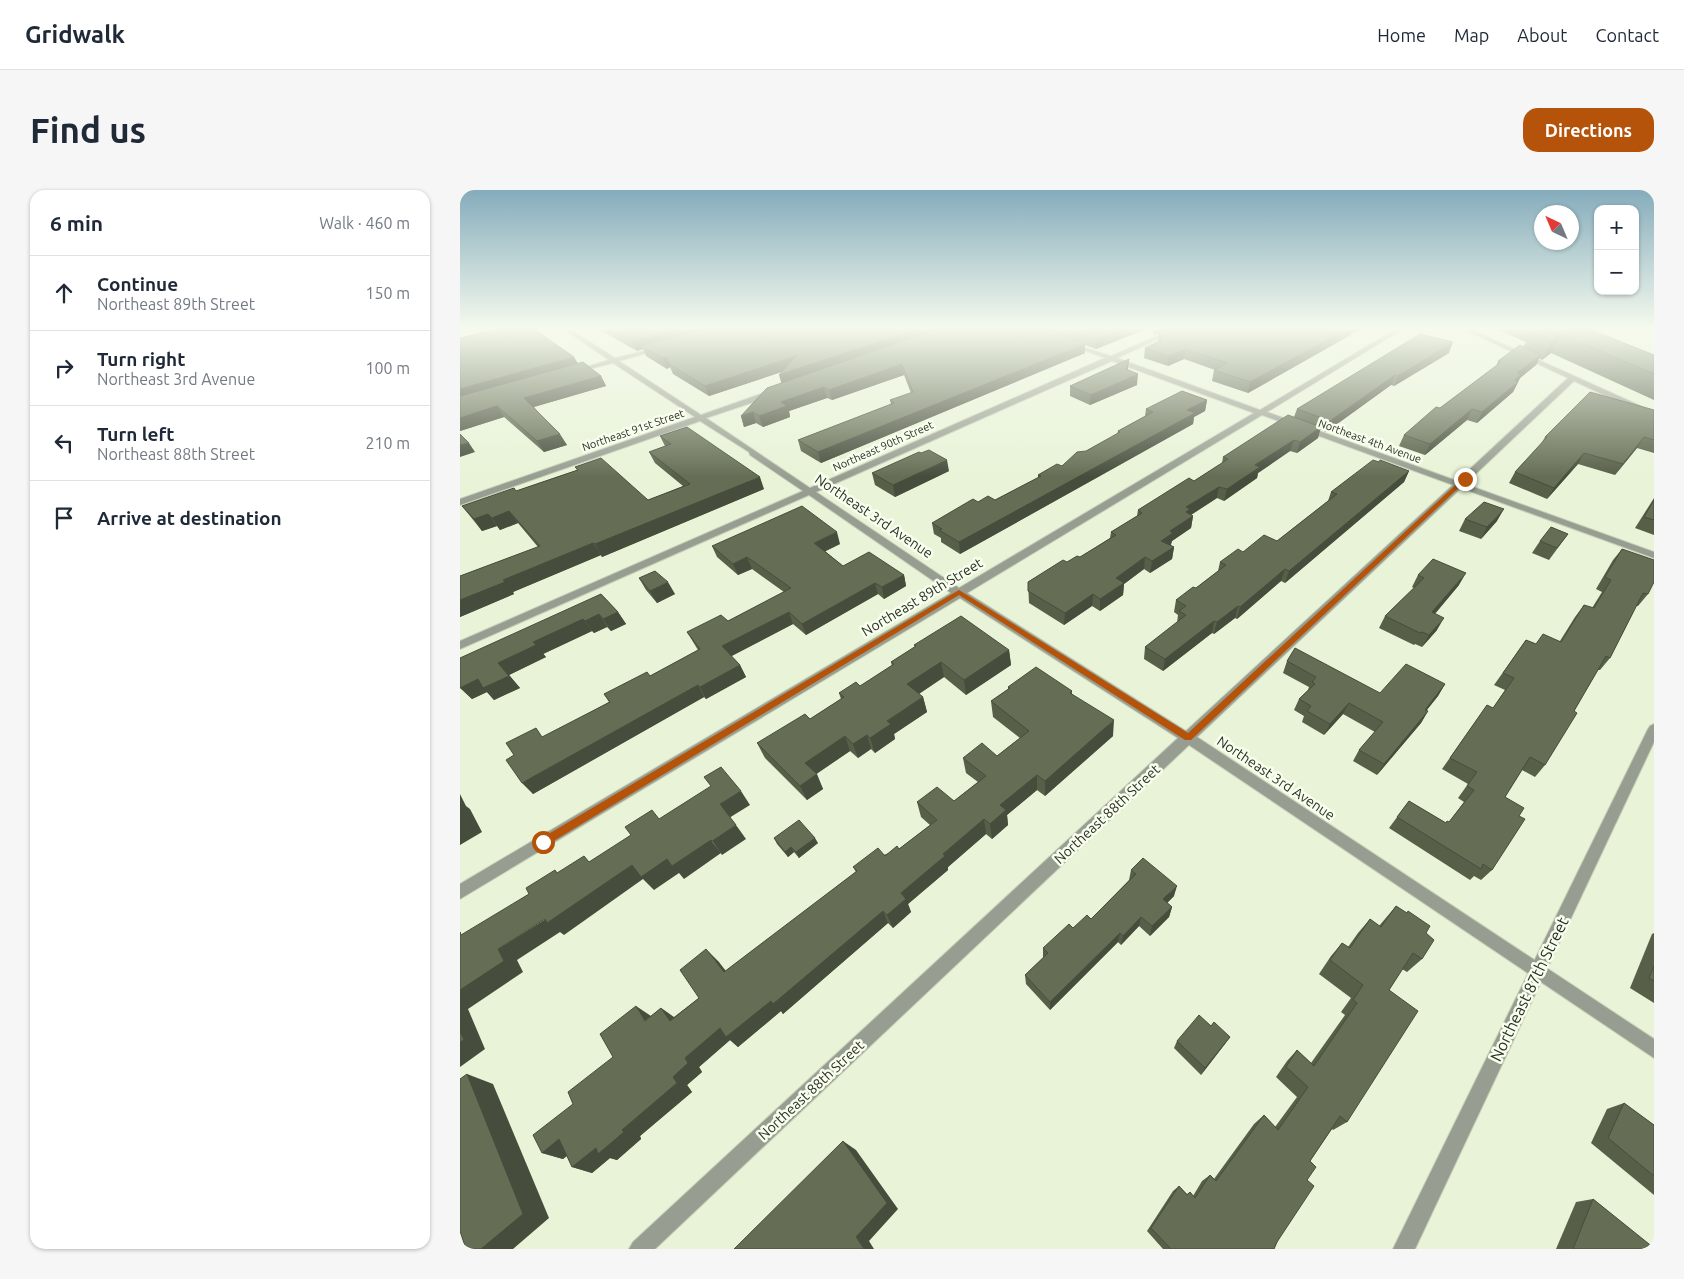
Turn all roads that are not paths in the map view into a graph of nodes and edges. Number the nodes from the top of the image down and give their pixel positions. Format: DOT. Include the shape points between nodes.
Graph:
graph roads {
  1 [pos="641,378"];
  2 [pos="1064,378"];
  3 [pos="1165,378"];
  4 [pos="1316,378"];
  5 [pos="1573,378"];
  6 [pos="1574,378"];
  7 [pos="783,389"];
  8 [pos="1258,413"];
  9 [pos="1654,415"];
  10 [pos="701,418"];
  11 [pos="1459,485"];
  12 [pos="810,491"];
  13 [pos="460,502"];
  14 [pos="1654,555"];
  15 [pos="959,592"];
  16 [pos="460,645"];
  17 [pos="1654,729"];
  18 [pos="1188,738"];
  19 [pos="460,892"];
  20 [pos="1538,971"];
  21 [pos="1654,1049"];
  22 [pos="640,1249"];
  23 [pos="1404,1249"];
  1 -- 10 [label="street, Northeast 3rd Avenue"];
  2 -- 12 [label="street, Northeast 90th Street"];
  3 -- 8 [label="street, Northeast 4th Avenue"];
  4 -- 8 [label="street, Northeast 89th Street"];
  5 -- 11 [label="street, Northeast 88th Street"];
  6 -- 9 [label="street"];
  7 -- 10 [label="street, Northeast 91st Street"];
  8 -- 11 [label="street, Northeast 4th Avenue"];
  8 -- 15 [label="street, Northeast 89th Street"];
  10 -- 12 [label="street, Northeast 3rd Avenue"];
  10 -- 13 [label="street, Northeast 91st Street"];
  11 -- 14 [label="street, Northeast 4th Avenue"];
  11 -- 18 [label="street, Northeast 88th Street"];
  12 -- 15 [label="street, Northeast 3rd Avenue"];
  12 -- 16 [label="street, Northeast 90th Street"];
  15 -- 18 [label="street, Northeast 3rd Avenue"];
  15 -- 19 [label="street, Northeast 89th Street"];
  17 -- 20 [label="street, Northeast 87th Street"];
  18 -- 20 [label="street, Northeast 3rd Avenue"];
  18 -- 22 [label="street, Northeast 88th Street"];
  20 -- 21 [label="street, Northeast 3rd Avenue"];
  20 -- 23 [label="street, Northeast 87th Street"];
}
